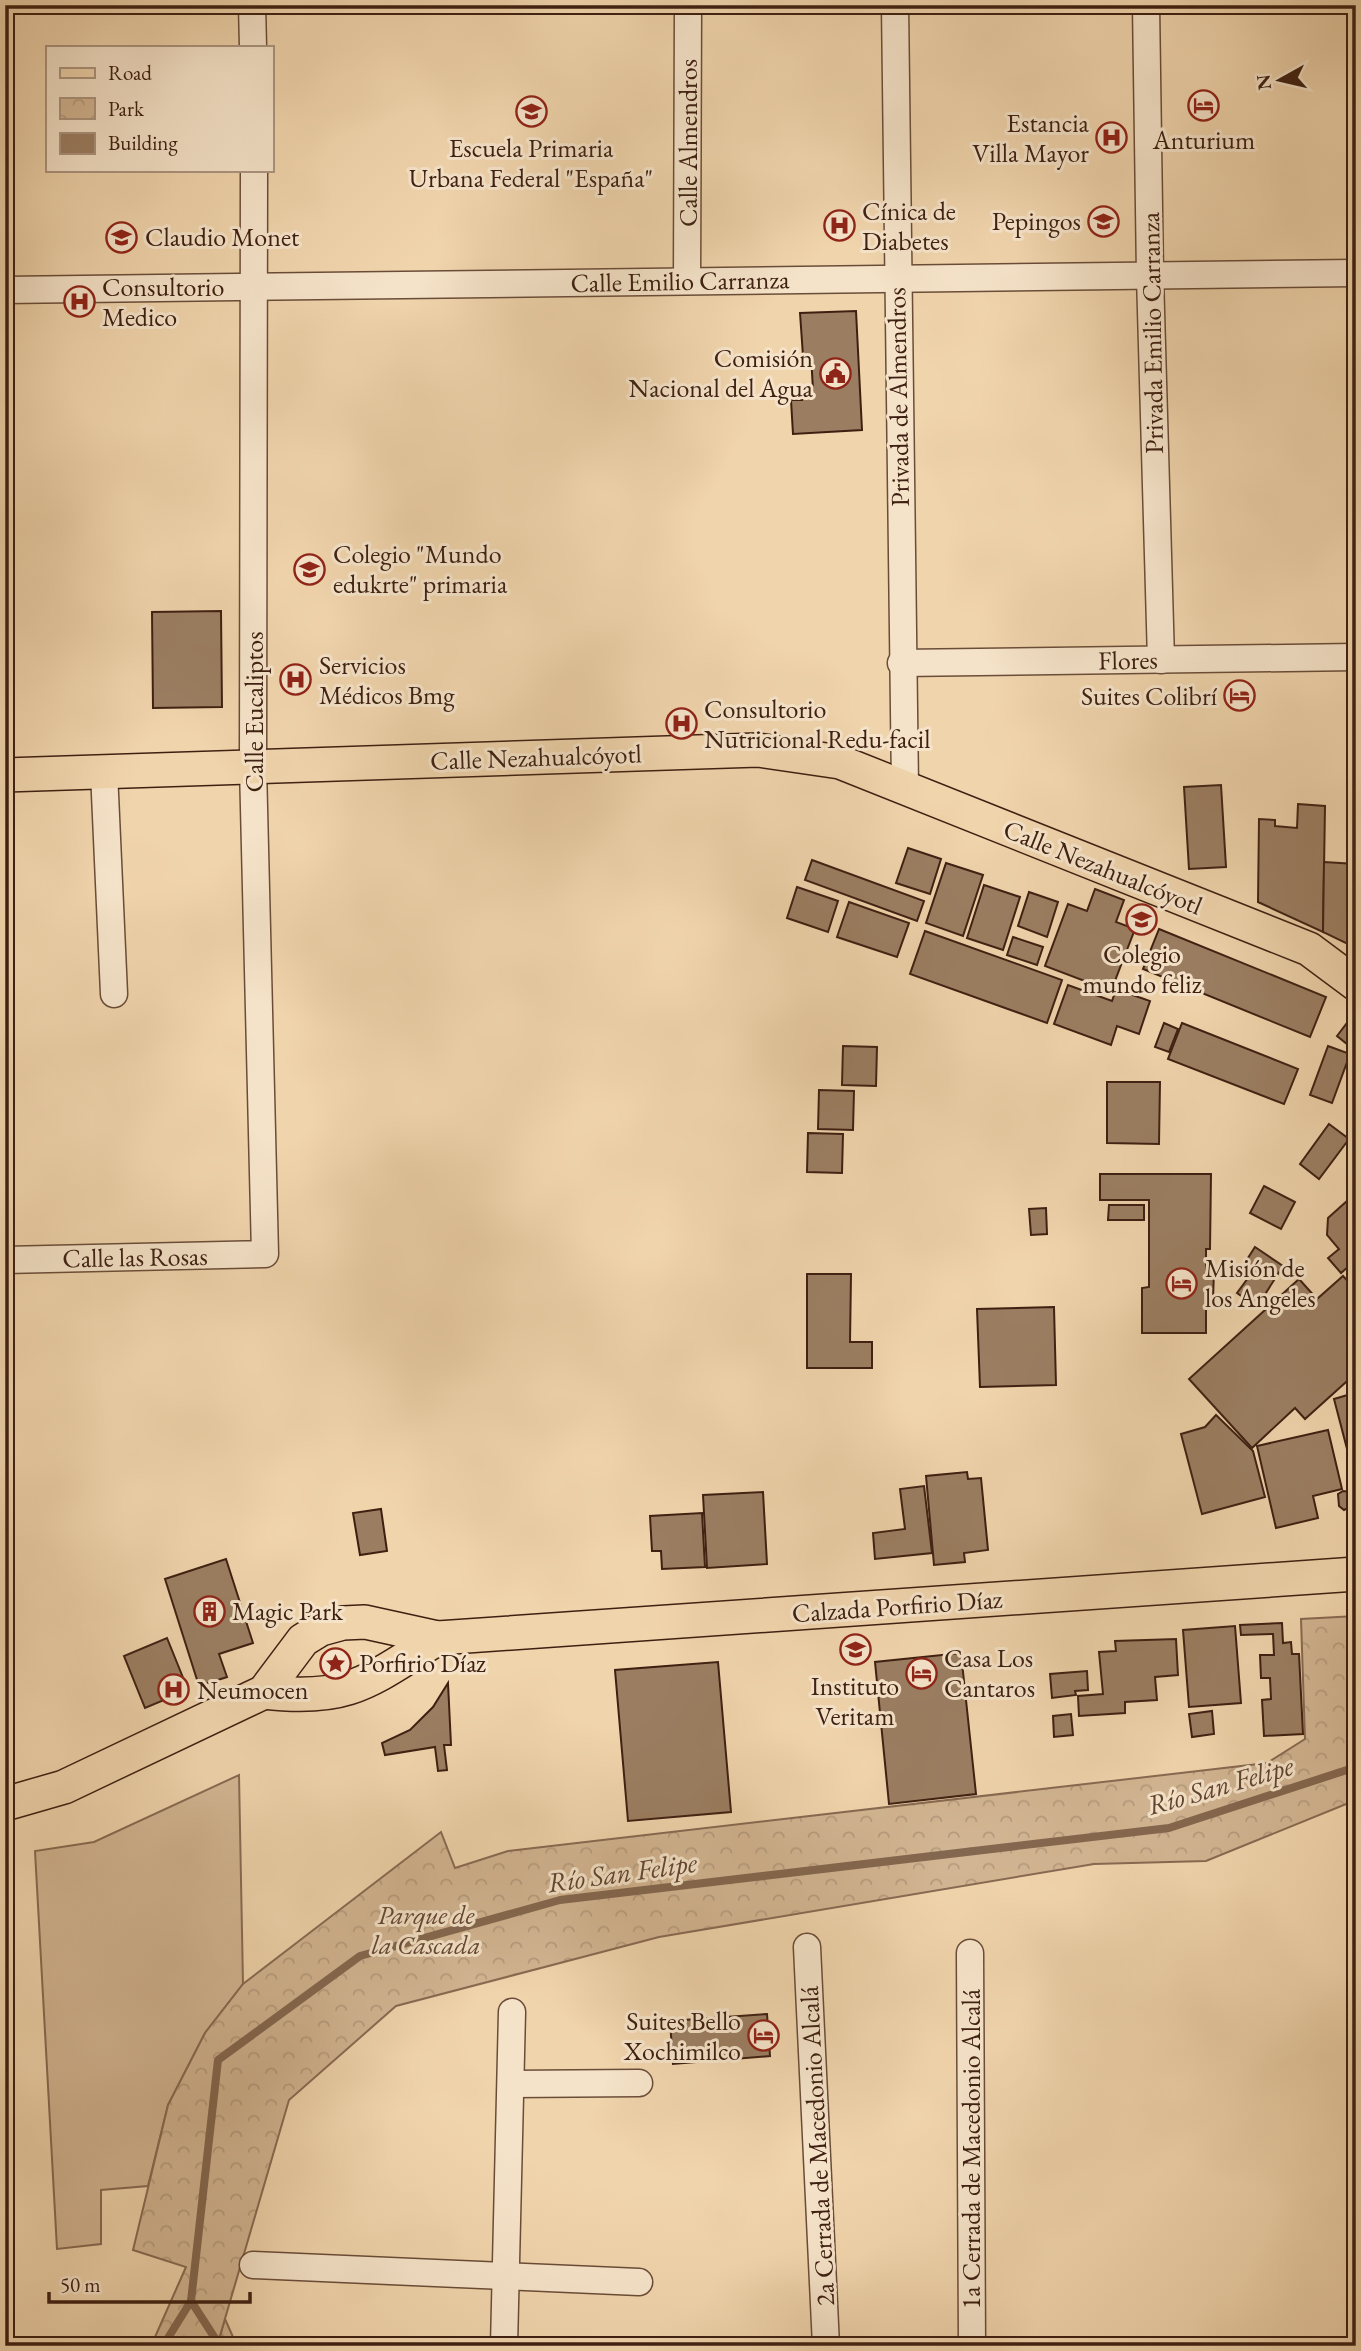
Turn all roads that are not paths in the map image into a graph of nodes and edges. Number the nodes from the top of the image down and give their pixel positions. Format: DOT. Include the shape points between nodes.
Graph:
graph roads {
  1 [pos="252,5"];
  2 [pos="688,5"];
  3 [pos="895,5"];
  4 [pos="1146,5"];
  5 [pos="253,46"];
  6 [pos="254,172"];
  7 [pos="1356,273"];
  8 [pos="1150,276"];
  9 [pos="897,279"];
  10 [pos="687,281"];
  11 [pos="255,288"];
  12 [pos="5,290"];
  13 [pos="1356,657"];
  14 [pos="1161,660"];
  15 [pos="901,663"];
  16 [pos="253,766"];
  17 [pos="104,772"];
  18 [pos="5,775"];
  19 [pos="905,788"];
  20 [pos="1356,984"];
  21 [pos="114,993"];
  22 [pos="265,1254"];
  23 [pos="5,1260"];
  24 [pos="1356,1574"];
  25 [pos="438,1638"];
  26 [pos="264,1692"];
  27 [pos="5,1804"];
  28 [pos="807,1947"];
  29 [pos="970,1953"];
  30 [pos="512,2012"];
  31 [pos="639,2083"];
  32 [pos="511,2084"];
  33 [pos="253,2265"];
  34 [pos="506,2273"];
  35 [pos="639,2282"];
  36 [pos="504,2346"];
  37 [pos="826,2346"];
  38 [pos="972,2346"];
  1 -- 5 [label="street"];
  2 -- 10 [label="street, Calle Almendros"];
  3 -- 9 [label="street, Privada de Almendros"];
  4 -- 8 [label="street, Privada Emilio Carranza"];
  6 -- 11 [label="street, Calle Eucaliptos"];
  7 -- 8 [label="street, Calle Emilio Carranza"];
  8 -- 9 [label="street, Calle Emilio Carranza"];
  8 -- 14 [label="street, Privada Emilio Carranza"];
  9 -- 10 [label="street, Calle Emilio Carranza"];
  9 -- 15 [label="street, Privada de Almendros"];
  10 -- 11 [label="street, Calle Emilio Carranza"];
  11 -- 12 [label="street, Calle Emilio Carranza"];
  11 -- 16 [label="street, Calle Eucaliptos"];
  13 -- 14 [label="street, Flores"];
  14 -- 15 [label="street, Flores"];
  15 -- 19 [label="street, Privada de Almendros"];
  16 -- 17 [label="main road, Calle Nezahualcóyotl"];
  16 -- 19 [label="main road, Calle Nezahualcóyotl" via="758,750 841,762"];
  16 -- 22 [label="street, Calle Eucaliptos"];
  17 -- 18 [label="main road, Calle Nezahualcóyotl"];
  17 -- 21 [label="street"];
  19 -- 20 [label="main road, Calle Nezahualcóyotl" via="1309,949"];
  22 -- 23 [label="street, Calle las Rosas"];
  24 -- 25 [label="main road, Calzada Porfirio Díaz"];
  25 -- 26 [label="main road, Calzada Porfirio Díaz" via="346,1691 320,1696"];
  25 -- 26 [label="main road, Calzada Porfirio Díaz" via="365,1622 321,1629 303,1640"];
  26 -- 27 [label="main road, Calzada Porfirio Díaz" via="64,1787"];
  28 -- 37 [label="street, 2a Cerrada de Macedonio Alcalá"];
  29 -- 38 [label="street, 1a Cerrada de Macedonio Alcalá"];
  30 -- 32 [label="street"];
  31 -- 32 [label="street"];
  32 -- 34 [label="street"];
  33 -- 34 [label="street"];
  34 -- 35 [label="street"];
  34 -- 36 [label="street"];
}
